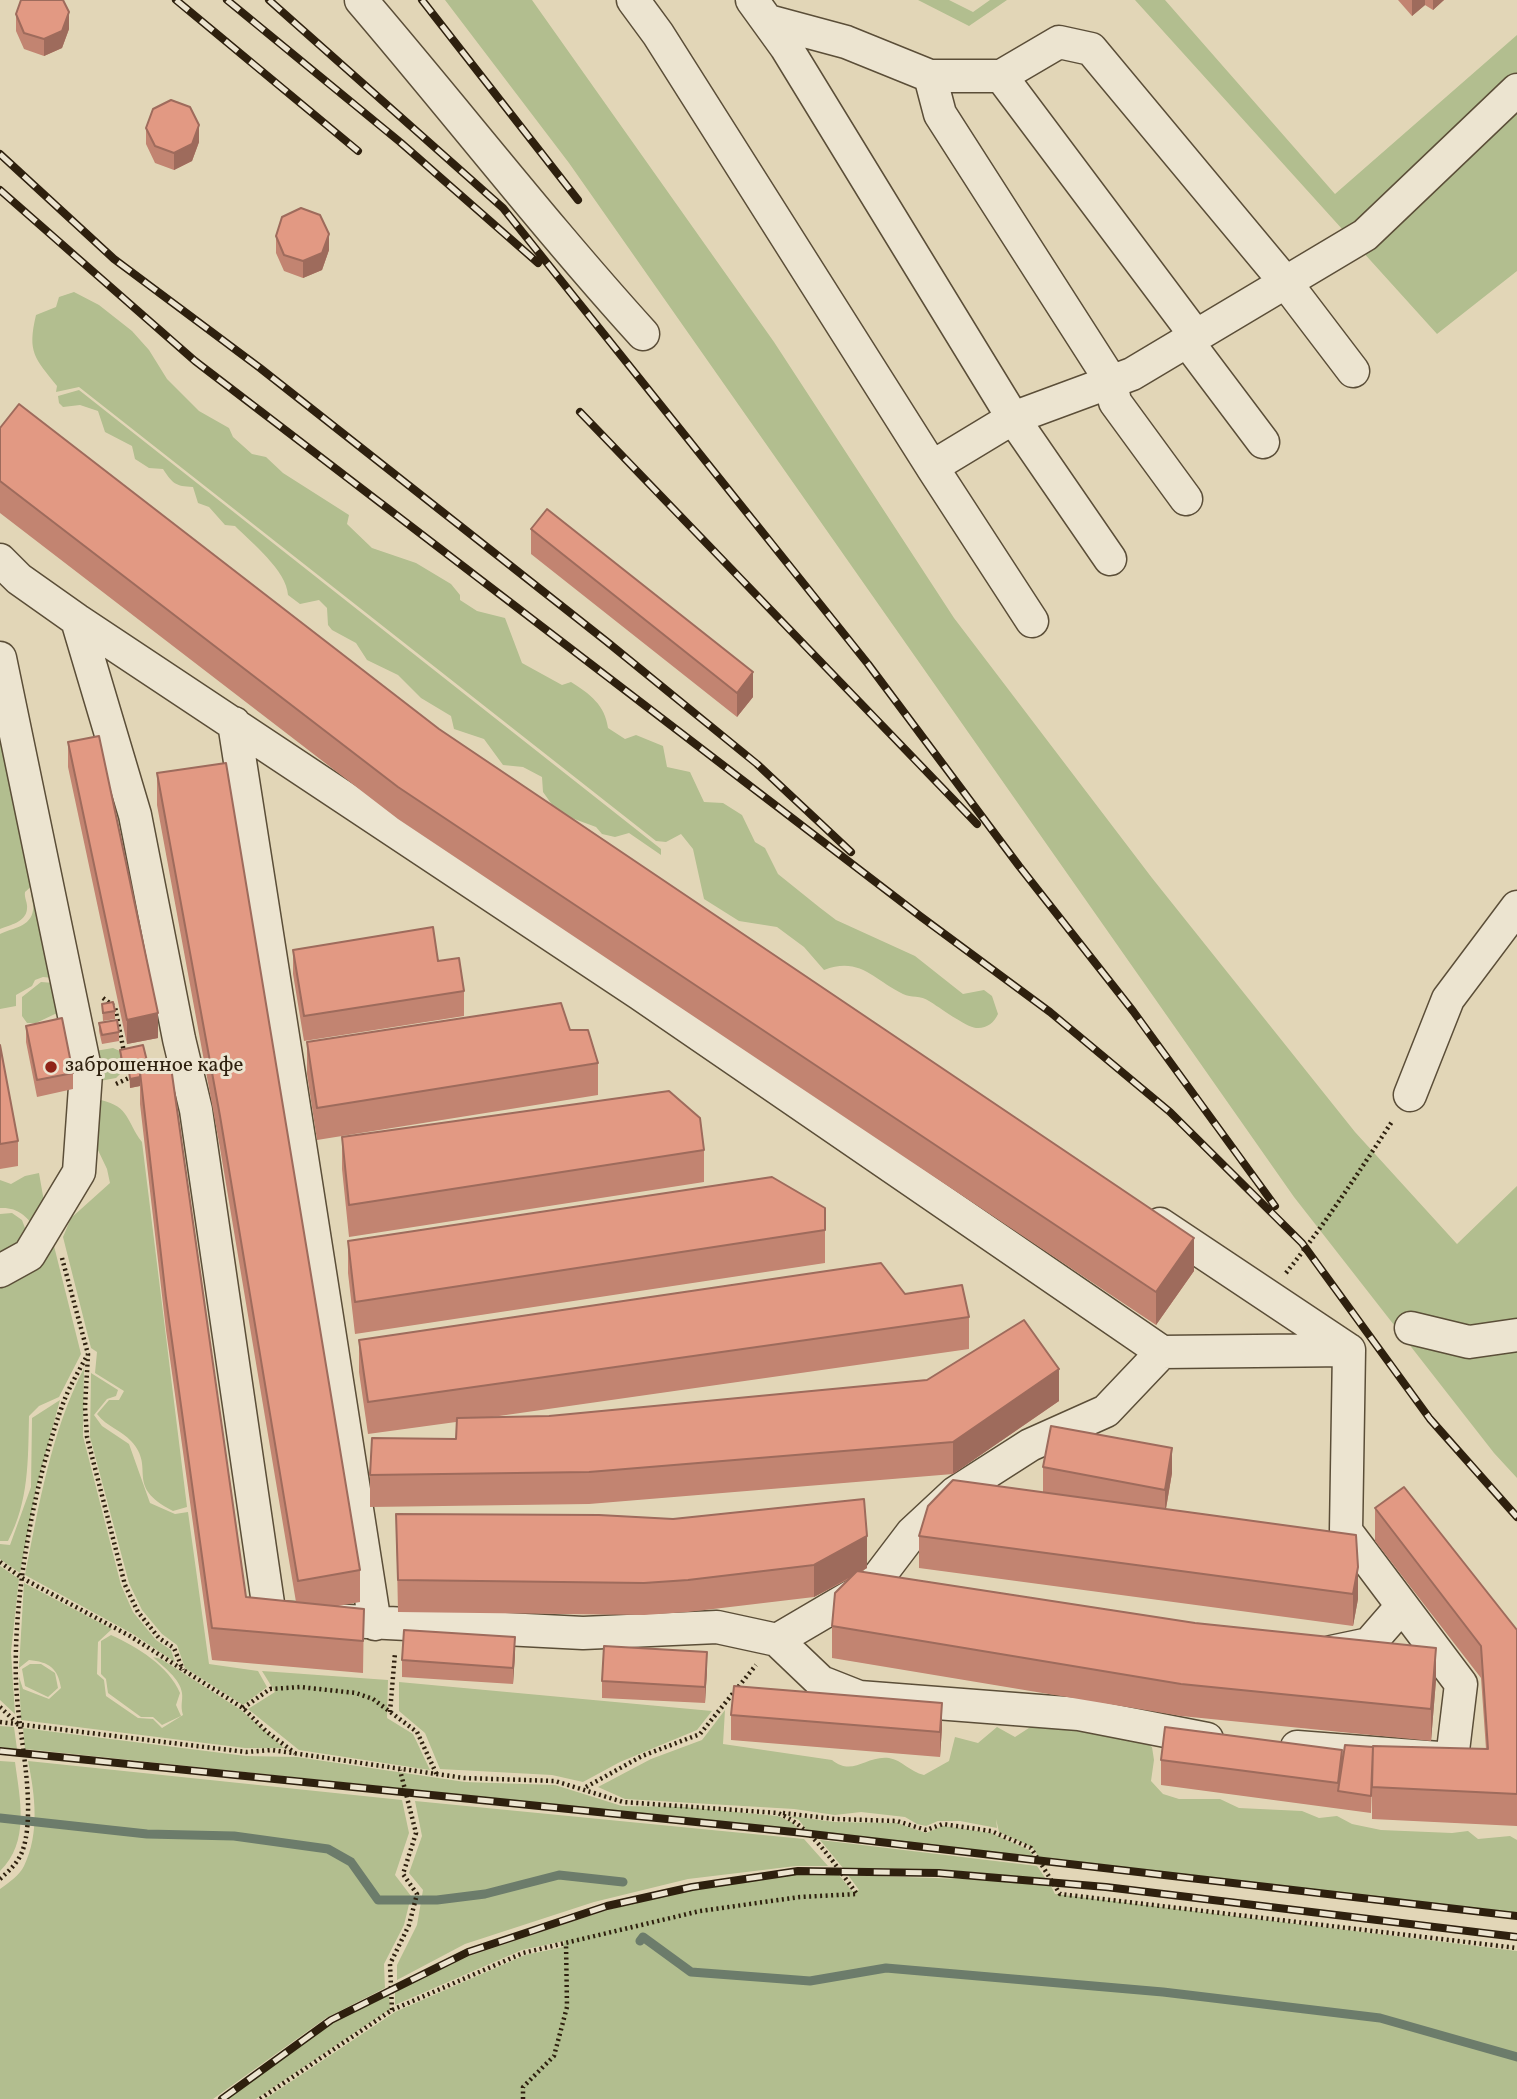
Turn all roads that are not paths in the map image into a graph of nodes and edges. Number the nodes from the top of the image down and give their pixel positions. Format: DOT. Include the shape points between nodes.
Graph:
graph roads {
  1 [pos="361,0"];
  2 [pos="633,0"];
  3 [pos="760,10"];
  4 [pos="1001,75"];
  5 [pos="930,76"];
  6 [pos="1517,90"];
  7 [pos="1286,283"];
  8 [pos="643,334"];
  9 [pos="1192,338"];
  10 [pos="1353,371"];
  11 [pos="1111,382"];
  12 [pos="1013,418"];
  13 [pos="1264,442"];
  14 [pos="932,467"];
  15 [pos="1186,499"];
  16 [pos="1110,559"];
  17 [pos="0,560"];
  18 [pos="76,620"];
  19 [pos="1032,621"];
  20 [pos="0,658"];
  21 [pos="234,723"];
  22 [pos="1517,907"];
  23 [pos="1410,1095"];
  24 [pos="1133,1206"];
  25 [pos="0,1271"];
  26 [pos="1411,1328"];
  27 [pos="1517,1335"];
  28 [pos="1349,1350"];
  29 [pos="1162,1352"];
  30 [pos="1402,1606"];
  31 [pos="386,1624"];
  32 [pos="777,1640"];
  33 [pos="1302,1648"];
  34 [pos="1230,1741"];
  35 [pos="1271,1744"];
  1 -- 8 [label="lane" via="573,257"];
  2 -- 14 [label="lane"];
  3 -- 5 [label="lane"];
  3 -- 12 [label="lane"];
  4 -- 5 [label="lane"];
  4 -- 7 [label="lane" via="1059,42 1091,49"];
  4 -- 9 [label="lane"];
  5 -- 11 [label="lane" via="940,114"];
  6 -- 7 [label="lane" via="1365,235"];
  7 -- 9 [label="lane"];
  7 -- 10 [label="lane"];
  9 -- 11 [label="lane"];
  9 -- 13 [label="lane"];
  11 -- 12 [label="lane"];
  11 -- 15 [label="lane" via="1115,402"];
  12 -- 14 [label="lane"];
  12 -- 16 [label="lane"];
  14 -- 19 [label="lane"];
  17 -- 18 [label="lane"];
  18 -- 21 [label="lane"];
  18 -- 31 [label="lane" via="135,815 196,1110 270,1617"];
  20 -- 25 [label="lane" via="86,1073 79,1172 29,1255"];
  21 -- 29 [label="lane"];
  21 -- 31 [label="lane"];
  22 -- 23 [label="lane" via="1448,999"];
  24 -- 28 [label="lane"];
  26 -- 27 [label="lane" via="1469,1342"];
  28 -- 29 [label="lane"];
  28 -- 30 [label="lane" via="1346,1531"];
  29 -- 32 [label="lane" via="1106,1410 1030,1445 955,1493 912,1532 887,1585"];
  30 -- 33 [label="lane" via="1369,1644 1330,1653"];
  30 -- 35 [label="lane" via="1461,1684 1452,1759"];
  31 -- 32 [label="lane" via="583,1633 717,1627"];
  32 -- 34 [label="lane" via="821,1682 859,1697 1079,1714 1188,1738"];
}
